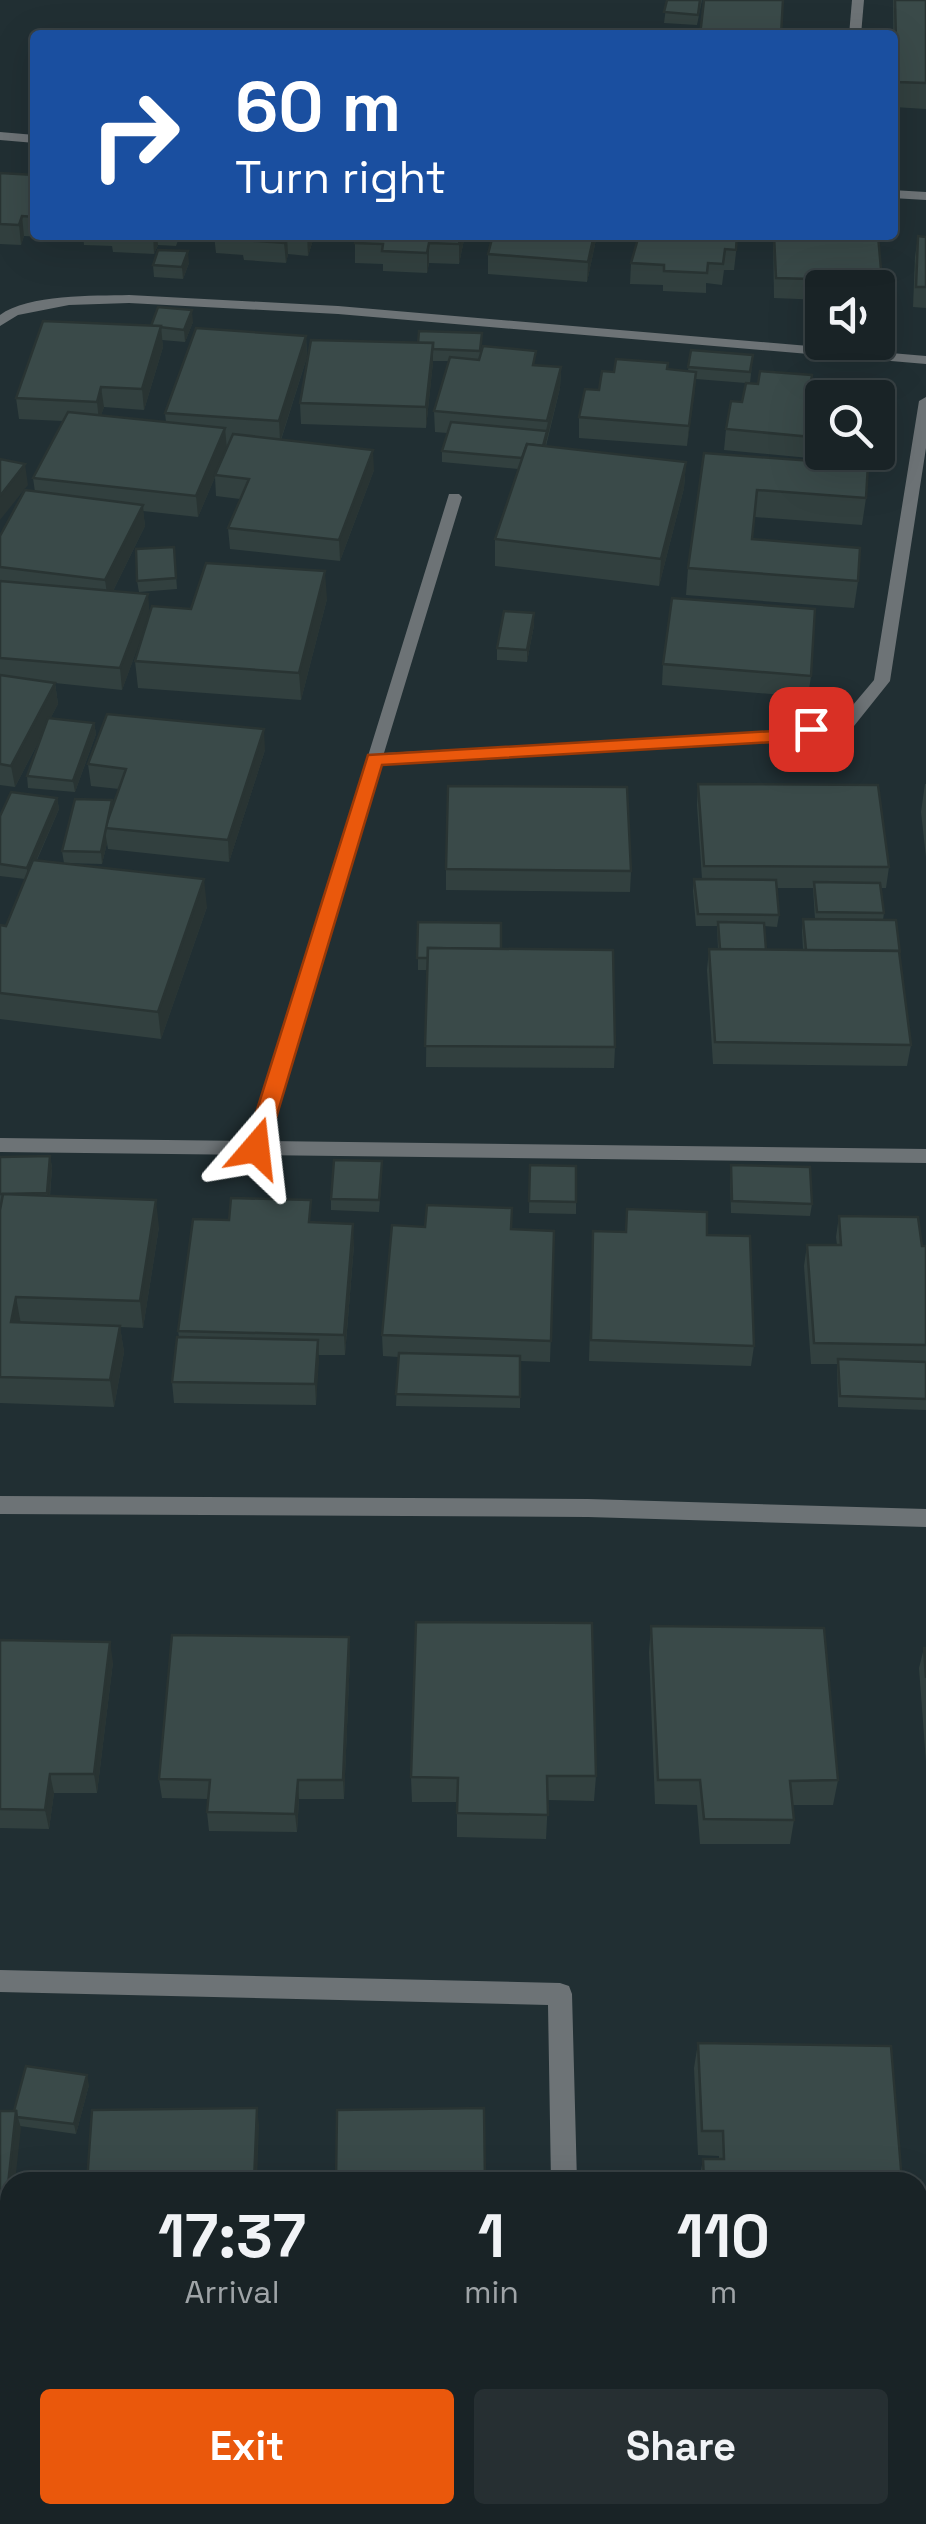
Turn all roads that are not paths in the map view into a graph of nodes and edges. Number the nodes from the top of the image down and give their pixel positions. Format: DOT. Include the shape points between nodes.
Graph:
graph roads {
  1 [pos="858,0"];
  2 [pos="855,30"];
  3 [pos="0,136"];
  4 [pos="30,139"];
  5 [pos="898,194"];
  6 [pos="926,196"];
  7 [pos="0,322"];
  8 [pos="926,360"];
  9 [pos="926,402"];
  10 [pos="454,497"];
  11 [pos="374,759"];
  12 [pos="0,1145"];
  13 [pos="256,1148"];
  14 [pos="926,1156"];
  15 [pos="0,1505"];
  16 [pos="926,1518"];
  17 [pos="0,1981"];
  18 [pos="564,2172"];
  1 -- 2 [label="street"];
  3 -- 4 [label="street"];
  5 -- 6 [label="street"];
  7 -- 8 [label="street" via="13,312 68,301 129,300 338,310"];
  9 -- 11 [label="street" via="882,681 848,722 774,736"];
  10 -- 11 [label="street"];
  11 -- 13 [label="street"];
  12 -- 13 [label="street"];
  13 -- 14 [label="street"];
  15 -- 16 [label="street" via="588,1508"];
  17 -- 18 [label="street" via="560,1994"];
}
